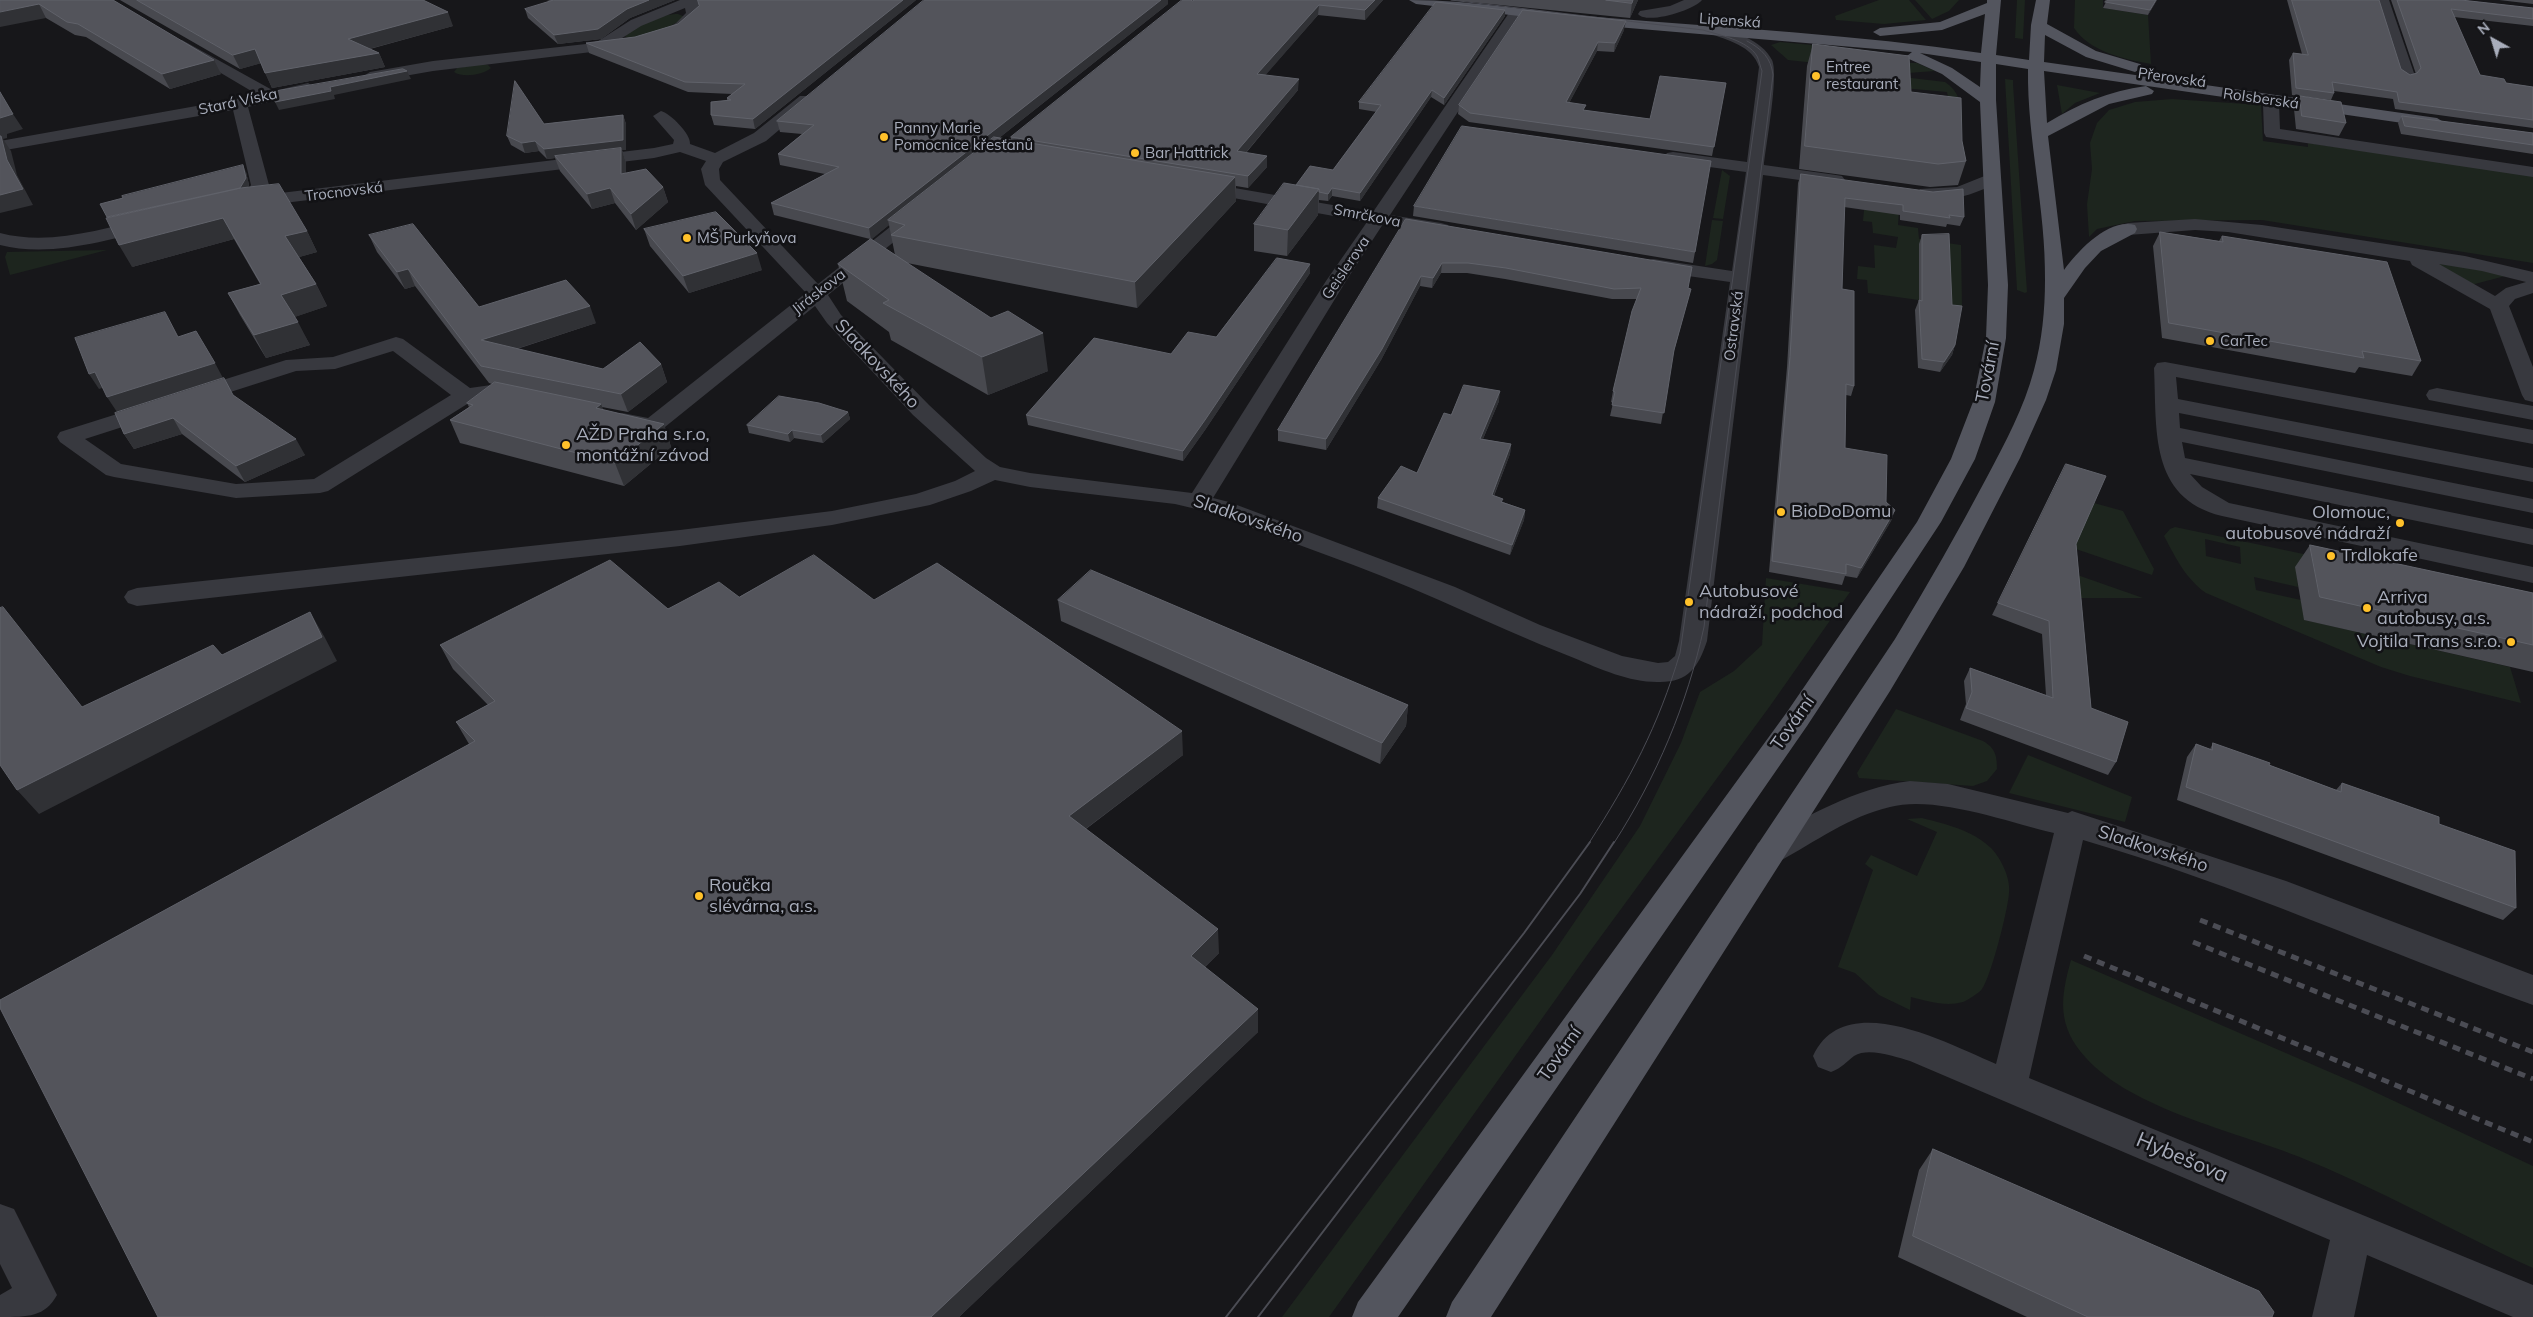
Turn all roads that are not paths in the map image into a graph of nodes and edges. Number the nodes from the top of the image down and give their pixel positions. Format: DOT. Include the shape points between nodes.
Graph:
graph roads {
  1 [pos="1416,0"];
  2 [pos="1499,0"];
  3 [pos="2043,0"];
  4 [pos="2382,0"];
  5 [pos="691,1"];
  6 [pos="1993,3"];
  7 [pos="1700,7"];
  8 [pos="1516,13"];
  9 [pos="1644,20"];
  10 [pos="1736,21"];
  11 [pos="2038,25"];
  12 [pos="1714,30"];
  13 [pos="1862,33"];
  14 [pos="166,34"];
  15 [pos="1880,44"];
  16 [pos="596,47"];
  17 [pos="1989,55"];
  18 [pos="2036,62"];
  19 [pos="2407,76"];
  20 [pos="355,79"];
  21 [pos="2185,84"];
  22 [pos="327,85"];
  23 [pos="821,87"];
  24 [pos="270,95"];
  25 [pos="1988,100"];
  26 [pos="239,104"];
  27 [pos="2271,104"];
  28 [pos="661,116"];
  29 [pos="2452,121"];
  30 [pos="2040,134"];
  31 [pos="0,146"];
  32 [pos="681,147"];
  33 [pos="1661,155"];
  34 [pos="716,159"];
  35 [pos="1756,168"];
  36 [pos="2533,172"];
  37 [pos="1992,178"];
  38 [pos="1850,181"];
  39 [pos="1188,185"];
  40 [pos="1912,191"];
  41 [pos="251,202"];
  42 [pos="932,202"];
  43 [pos="232,206"];
  44 [pos="1380,218"];
  45 [pos="164,221"];
  46 [pos="2128,229"];
  47 [pos="1454,232"];
  48 [pos="3,243"];
  49 [pos="2396,253"];
  50 [pos="1639,262"];
  51 [pos="1740,278"];
  52 [pos="2533,278"];
  53 [pos="2533,287"];
  54 [pos="817,294"];
  55 [pos="2056,296"];
  56 [pos="2499,306"];
  57 [pos="466,395"];
  58 [pos="2437,395"];
  59 [pos="2533,395"];
  60 [pos="541,402"];
  61 [pos="2168,404"];
  62 [pos="2533,413"];
  63 [pos="597,414"];
  64 [pos="2170,433"];
  65 [pos="2533,437"];
  66 [pos="2173,463"];
  67 [pos="992,472"];
  68 [pos="2533,475"];
  69 [pos="1199,501"];
  70 [pos="2533,506"];
  71 [pos="2533,537"];
  72 [pos="2533,575"];
  73 [pos="137,597"];
  74 [pos="1690,651"];
  75 [pos="2072,824"];
  76 [pos="1769,852"];
  77 [pos="2533,990"];
  78 [pos="1831,1056"];
  79 [pos="2009,1085"];
  80 [pos="0,1222"];
  81 [pos="2352,1230"];
  82 [pos="2533,1305"];
  83 [pos="3,1317"];
  84 [pos="1373,1317"];
  85 [pos="1467,1317"];
  86 [pos="2333,1317"];
  1 -- 8 [label="main road, Lipenská"];
  2 -- 9 [label="main road, Lipenská"];
  3 -- 11 [label="main road"];
  4 -- 19 [label="street"];
  5 -- 16 [label="street" via="636,23"];
  5 -- 16 [label="street" via="693,12 690,19 670,31 645,40"];
  6 -- 13 [label="main road" via="1942,26"];
  6 -- 17 [label="main road"];
  7 -- 9 [label="street" via="1673,10"];
  7 -- 10 [label="street"];
  8 -- 9 [label="main road, Lipenská"];
  8 -- 44 [label="street, Geislerova" via="1449,127"];
  9 -- 10 [label="main road, Lipenská"];
  9 -- 12 [label="main road"];
  10 -- 13 [label="main road, Lipenská"];
  11 -- 18 [label="main road"];
  11 -- 21 [label="main road" via="2102,58"];
  12 -- 15 [label="main road"];
  12 -- 35 [label="street, Ostravská" via="1752,47 1766,67"];
  13 -- 17 [label="main road, Lipenská" via="1961,46"];
  14 -- 24 [label="street"];
  15 -- 17 [label="main road"];
  15 -- 25 [label="main road" via="1941,68"];
  16 -- 20 [label="street" via="426,67"];
  17 -- 18 [label="main road"];
  17 -- 25 [label="main road, Tovární"];
  18 -- 21 [label="main road"];
  18 -- 30 [label="main road"];
  21 -- 29 [label="main road, Přerovská"];
  21 -- 30 [label="main road" via="2102,99"];
  22 -- 24 [label="street, Stará Víska"];
  23 -- 34 [label="street" via="760,137"];
  24 -- 26 [label="street, Stará Víska"];
  25 -- 37 [label="main road, Tovární"];
  26 -- 31 [label="street, Stará Víska"];
  26 -- 41 [label="street" via="260,186"];
  27 -- 36 [label="street" via="2272,133"];
  28 -- 32 [label="street" via="682,139"];
  30 -- 55 [label="main road" via="2054,249"];
  32 -- 34 [label="street"];
  32 -- 41 [label="street, Trocnovská" via="654,153"];
  33 -- 35 [label="street"];
  34 -- 54 [label="street, Sladkovského" via="709,175 716,188"];
  35 -- 38 [label="street"];
  35 -- 51 [label="street, Ostravská"];
  37 -- 40 [label="street" via="1974,188 1953,193"];
  37 -- 84 [label="main road, Tovární" via="1998,284 1994,356 1984,402 1970,443 1952,480 1884,592 1797,719"];
  39 -- 44 [label="street, Smrčkova"];
  41 -- 43 [label="street, Trocnovská"];
  42 -- 54 [label="street, Jiráskova"];
  44 -- 47 [label="street, Smrčkova"];
  44 -- 69 [label="street, Geislerova" via="1336,281"];
  45 -- 48 [label="street" via="86,238 45,243"];
  46 -- 49 [label="street" via="2167,224 2219,226"];
  46 -- 55 [label="main road" via="2108,236 2088,252"];
  49 -- 52 [label="street" via="2486,265"];
  49 -- 56 [label="street" via="2433,268"];
  50 -- 51 [label="street"];
  51 -- 74 [label="street, Ostravská"];
  53 -- 56 [label="street" via="2507,294"];
  54 -- 63 [label="street, Jiráskova" via="652,426"];
  54 -- 67 [label="street, Sladkovského" via="834,319 921,410"];
  55 -- 76 [label="main road" via="2053,336 2044,373 2014,448 1969,538 1887,673"];
  56 -- 59 [label="street"];
  57 -- 57 [label="street" via="320,486 236,491 114,470 68,437 294,365 335,363 396,342"];
  57 -- 60 [label="street" via="491,392"];
  58 -- 62 [label="street"];
  61 -- 64 [label="street"];
  61 -- 65 [label="street" via="2164,368"];
  61 -- 68 [label="street"];
  64 -- 66 [label="street"];
  64 -- 70 [label="street"];
  66 -- 71 [label="street"];
  66 -- 72 [label="street" via="2189,489 2222,509"];
  67 -- 69 [label="street, Sladkovského" via="1030,480"];
  67 -- 73 [label="street" via="921,500 832,518 680,538"];
  69 -- 74 [label="street, Sladkovského" via="1245,515 1446,593 1530,631 1618,665 1650,672 1676,670 1687,660"];
  75 -- 76 [label="street, Sladkovského" via="1961,798 1911,792 1871,799"];
  75 -- 77 [label="street, Sladkovského" via="2138,842 2230,874"];
  75 -- 79 [label="street"];
  76 -- 85 [label="main road"];
  78 -- 79 [label="street, Hybešova" via="1845,1043 1865,1038 1889,1039"];
  79 -- 81 [label="street, Hybešova"];
  80 -- 83 [label="street" via="37,1295"];
  81 -- 82 [label="street, Hybešova"];
  81 -- 86 [label="street"];
}
